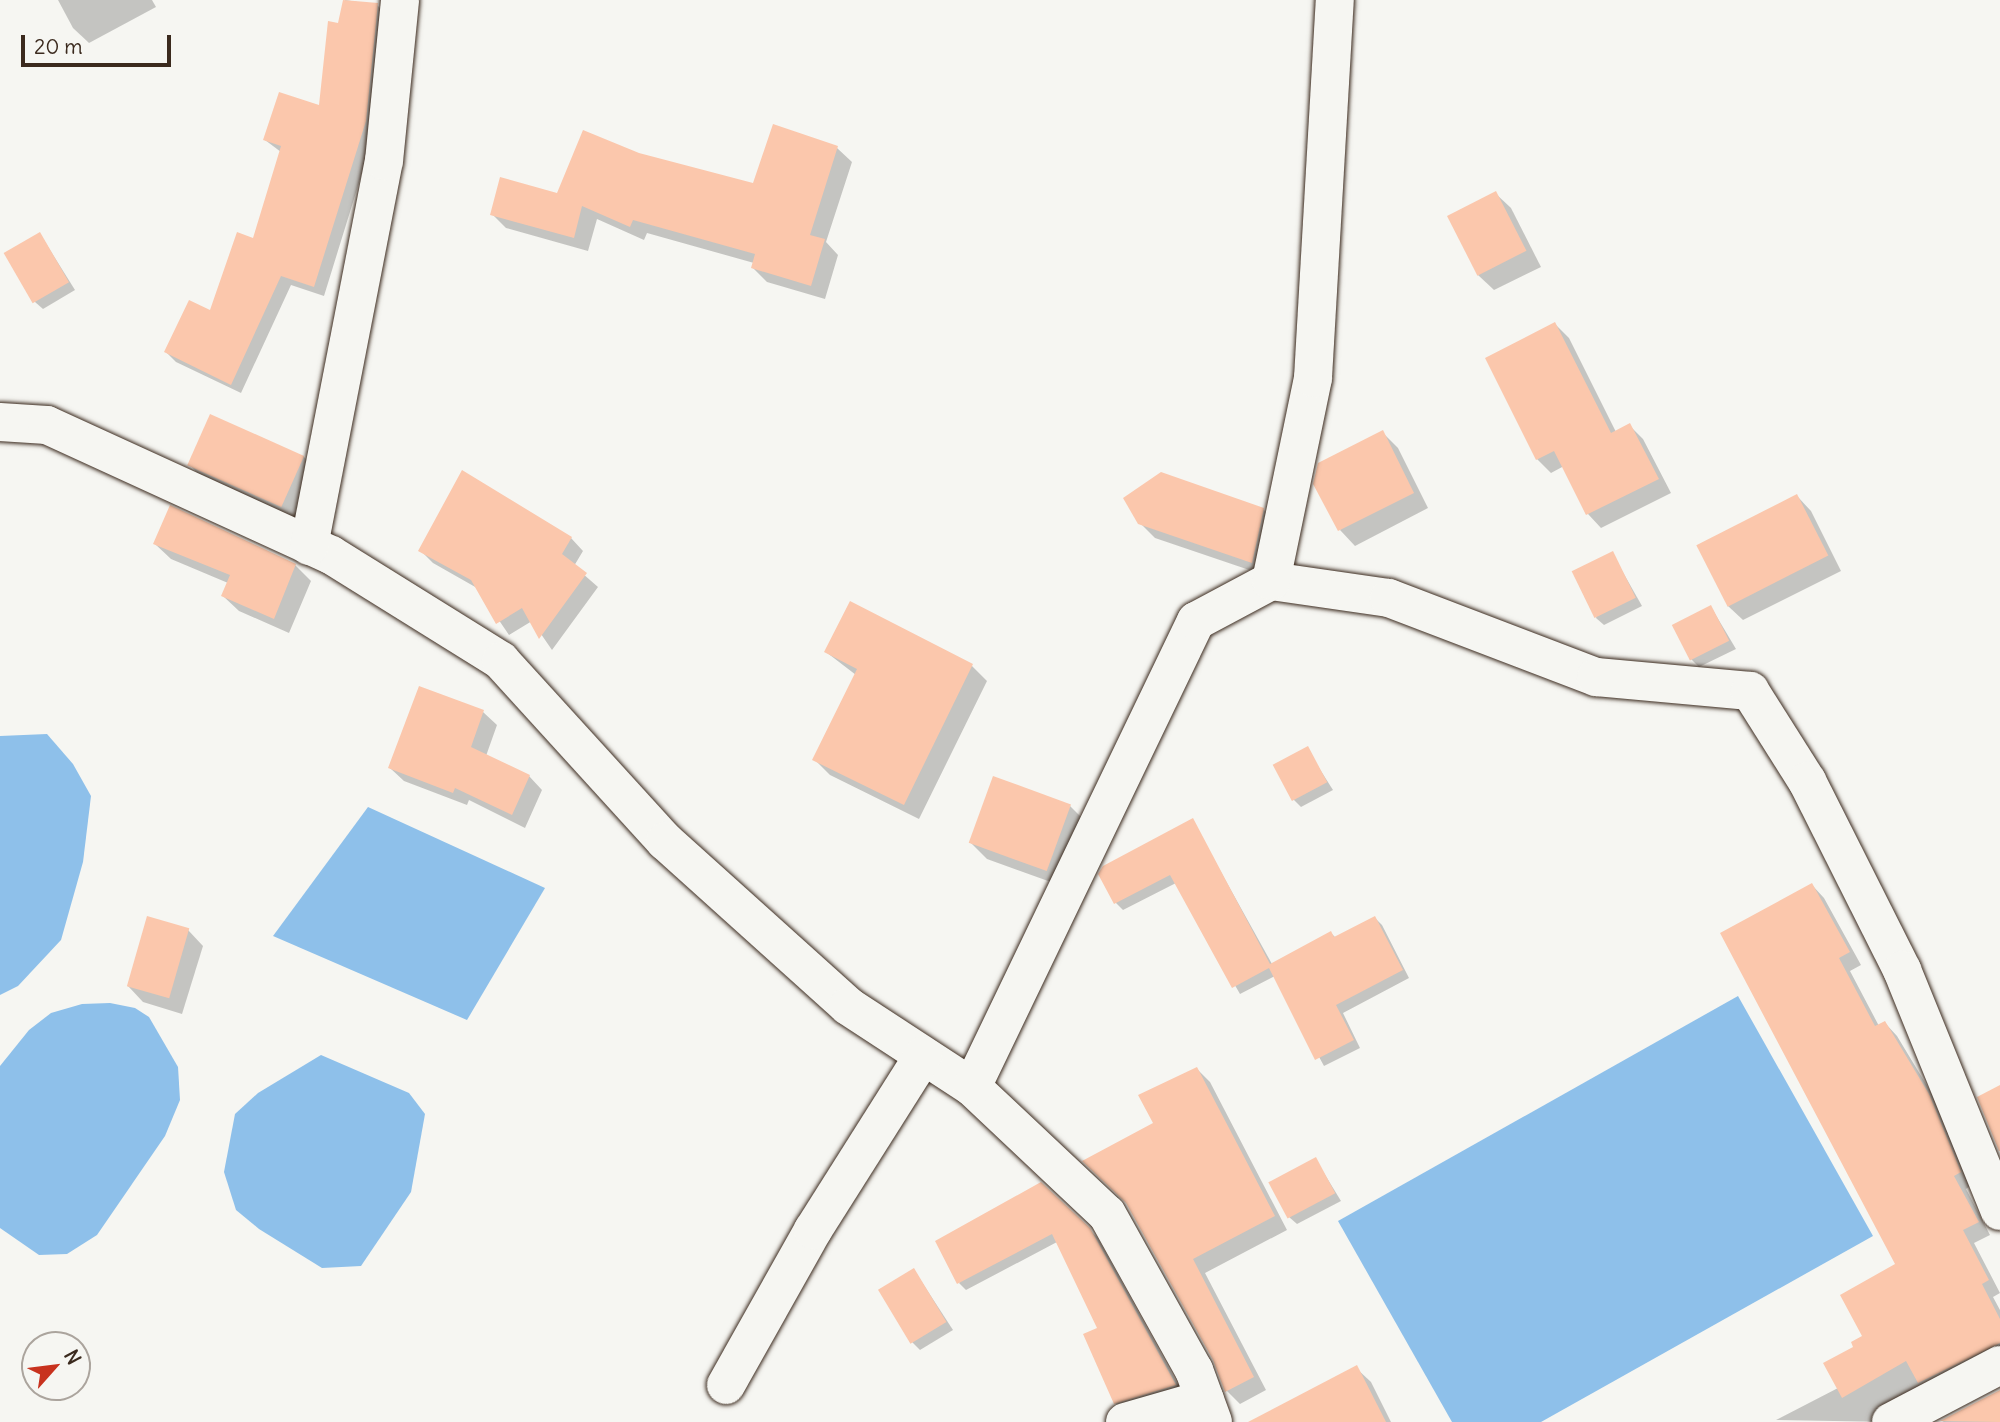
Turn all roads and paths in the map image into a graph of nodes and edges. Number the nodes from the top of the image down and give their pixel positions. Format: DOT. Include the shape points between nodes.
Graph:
graph roads {
  1 [pos="400,0"];
  2 [pos="1335,0"];
  3 [pos="1,418"];
  4 [pos="309,545"];
  5 [pos="1271,581"];
  6 [pos="923,1056"];
  7 [pos="972,1087"];
  8 [pos="2000,1210"];
  9 [pos="2000,1365"];
  10 [pos="726,1385"];
  11 [pos="1209,1410"];
  12 [pos="1125,1422"];
  13 [pos="1891,1422"];
  1 -- 4 [label="street" via="384,161"];
  2 -- 5 [label="street" via="1313,378"];
  3 -- 4 [label="street" via="47,425"];
  4 -- 6 [label="street" via="501,661 664,841 848,1006"];
  5 -- 7 [label="street" via="1196,621"];
  5 -- 8 [label="street" via="1389,598 1596,677 1750,691 1807,780 1902,970"];
  6 -- 7 [label="street"];
  6 -- 10 [label="street" via="813,1230"];
  7 -- 11 [label="street" via="1107,1214 1194,1370"];
  9 -- 13 [label="street"];
  11 -- 12 [label="street"];
}
